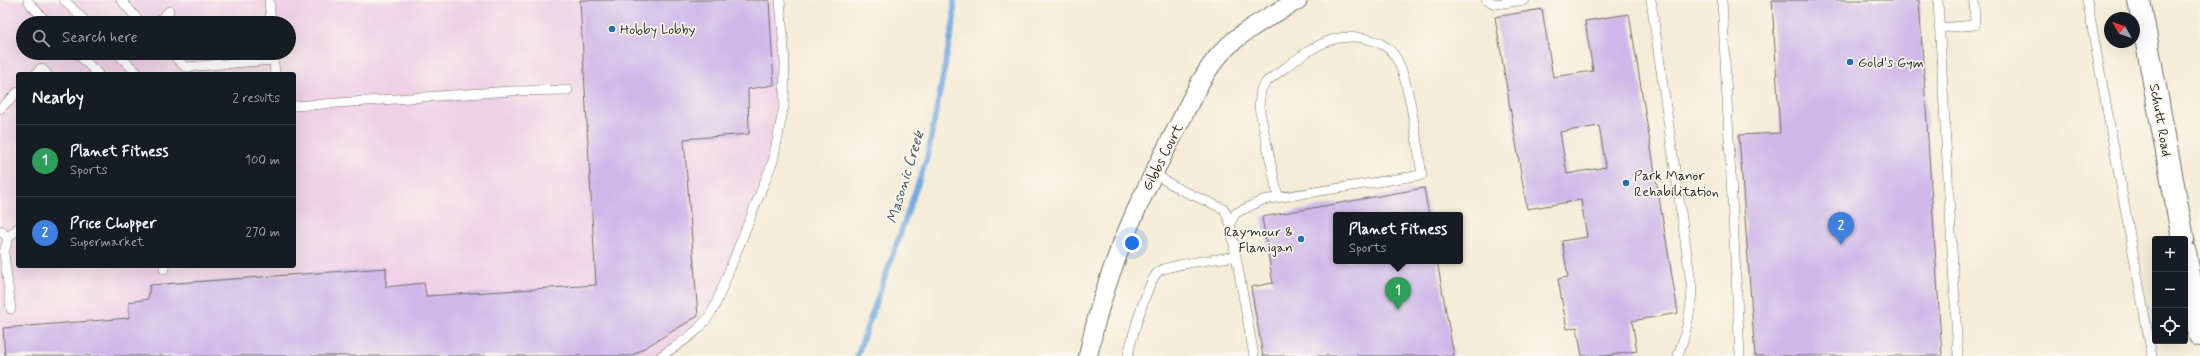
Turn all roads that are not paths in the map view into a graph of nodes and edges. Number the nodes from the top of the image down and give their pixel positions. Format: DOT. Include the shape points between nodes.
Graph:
graph roads {
  1 [pos="28,0"];
  2 [pos="64,0"];
  3 [pos="121,0"];
  4 [pos="269,0"];
  5 [pos="780,0"];
  6 [pos="1298,0"];
  7 [pos="1486,0"];
  8 [pos="1525,0"];
  9 [pos="1651,0"];
  10 [pos="1722,0"];
  11 [pos="1938,0"];
  12 [pos="1974,0"];
  13 [pos="2087,0"];
  14 [pos="2139,0"];
  15 [pos="169,11"];
  16 [pos="41,16"];
  17 [pos="80,16"];
  18 [pos="135,16"];
  19 [pos="164,16"];
  20 [pos="270,16"];
  21 [pos="1939,28"];
  22 [pos="84,60"];
  23 [pos="124,60"];
  24 [pos="178,60"];
  25 [pos="247,60"];
  26 [pos="273,60"];
  27 [pos="38,72"];
  28 [pos="45,72"];
  29 [pos="96,72"];
  30 [pos="136,72"];
  31 [pos="275,72"];
  32 [pos="568,90"];
  33 [pos="16,94"];
  34 [pos="296,106"];
  35 [pos="0,109"];
  36 [pos="1153,173"];
  37 [pos="1278,197"];
  38 [pos="1230,223"];
  39 [pos="0,230"];
  40 [pos="16,230"];
  41 [pos="2182,236"];
  42 [pos="8,238"];
  43 [pos="2,255"];
  44 [pos="1236,256"];
  45 [pos="2188,269"];
  46 [pos="11,309"];
  47 [pos="2200,335"];
  48 [pos="661,356"];
  49 [pos="1088,356"];
  50 [pos="1128,356"];
  51 [pos="1254,356"];
  52 [pos="1678,356"];
  53 [pos="1740,356"];
  54 [pos="1958,356"];
  55 [pos="2152,356"];
  1 -- 16 [label="lane"];
  2 -- 17 [label="lane"];
  3 -- 18 [label="lane"];
  4 -- 20 [label="lane"];
  5 -- 48 [label="lane" via="785,62 784,106 774,161 715,306 706,322 694,334"];
  6 -- 36 [label="street, Gibbs Court" via="1241,35 1223,51 1203,79"];
  7 -- 8 [label="lane" via="1496,4"];
  9 -- 52 [label="lane" via="1692,290 1686,336"];
  10 -- 53 [label="lane"];
  11 -- 21 [label="lane"];
  12 -- 21 [label="lane" via="1975,25"];
  13 -- 55 [label="lane"];
  14 -- 41 [label="street, Schutt Road"];
  15 -- 19 [label="lane"];
  21 -- 54 [label="lane"];
  22 -- 29 [label="lane"];
  23 -- 30 [label="lane"];
  24 -- 25 [label="lane" via="186,67"];
  26 -- 31 [label="lane"];
  27 -- 28 [label="lane" via="41,68"];
  32 -- 34 [label="lane" via="510,91"];
  33 -- 35 [label="lane"];
  36 -- 38 [label="lane" via="1181,190 1224,209"];
  36 -- 49 [label="street, Gibbs Court" via="1126,231 1101,303"];
  37 -- 37 [label="lane" via="1422,175 1403,74 1394,55 1383,46 1363,37 1331,40 1267,81 1261,89 1259,107"];
  37 -- 38 [label="lane" via="1263,200 1236,213"];
  38 -- 44 [label="lane"];
  39 -- 42 [label="lane"];
  40 -- 42 [label="lane"];
  42 -- 43 [label="lane"];
  43 -- 46 [label="lane"];
  44 -- 50 [label="lane" via="1158,272 1151,284"];
  44 -- 51 [label="lane"];
  45 -- 47 [label="street"];
}
